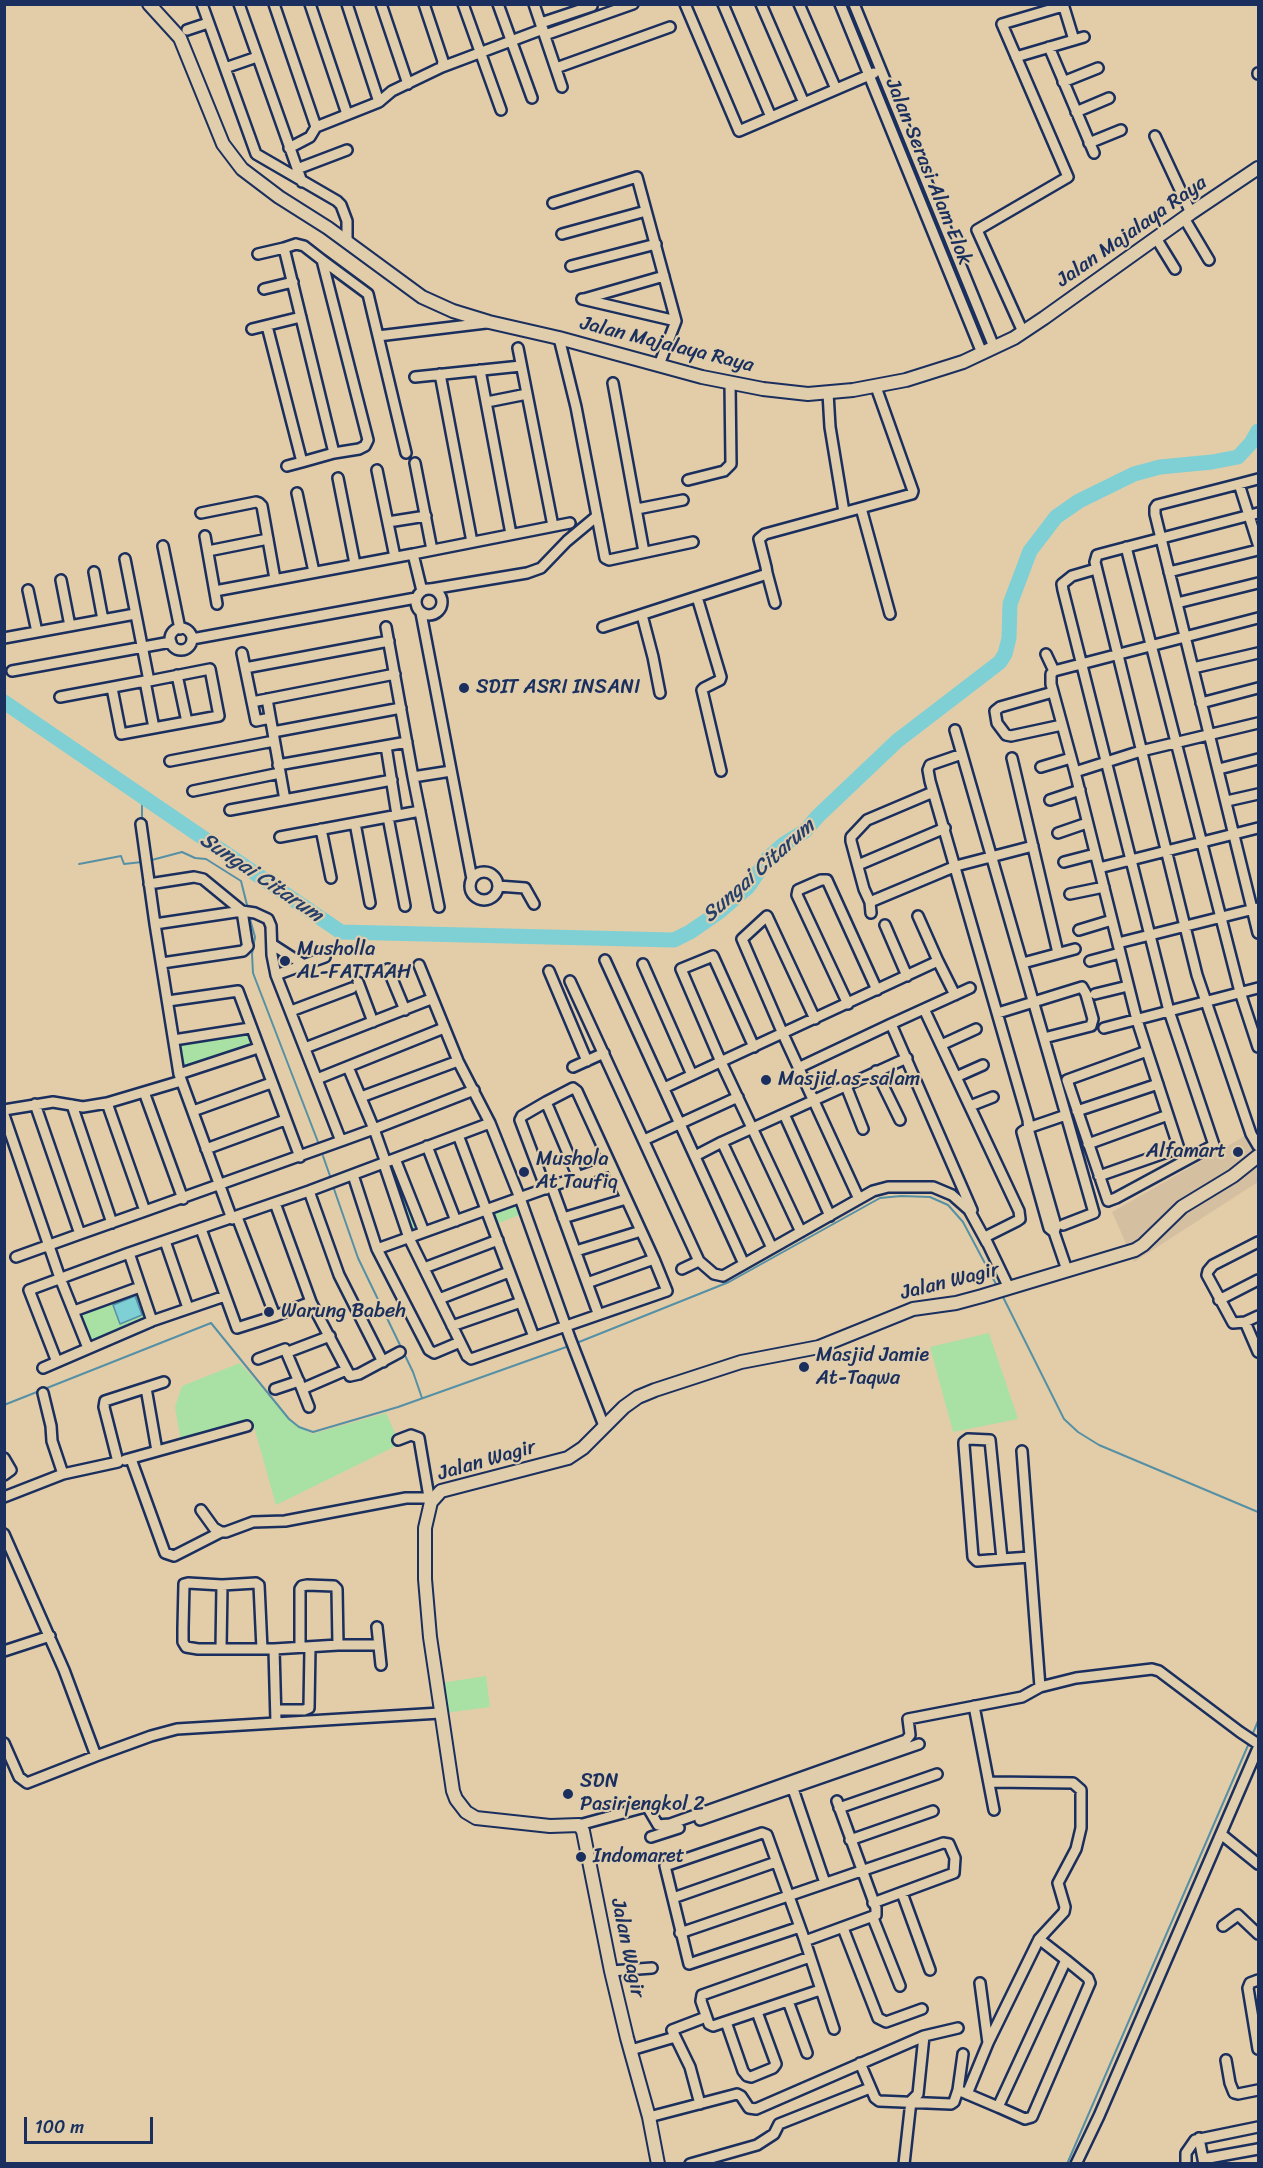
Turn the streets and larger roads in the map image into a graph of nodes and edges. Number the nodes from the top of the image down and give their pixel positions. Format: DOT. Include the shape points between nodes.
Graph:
graph roads {
  1 [pos="149,4"];
  2 [pos="202,4"];
  3 [pos="239,4"];
  4 [pos="274,4"];
  5 [pos="310,4"];
  6 [pos="347,4"];
  7 [pos="381,4"];
  8 [pos="423,4"];
  9 [pos="463,4"];
  10 [pos="498,4"];
  11 [pos="534,4"];
  12 [pos="633,4"];
  13 [pos="685,4"];
  14 [pos="723,4"];
  15 [pos="761,4"];
  16 [pos="799,4"];
  17 [pos="840,4"];
  18 [pos="854,4"];
  19 [pos="1063,5"];
  20 [pos="592,6"];
  21 [pos="208,23"];
  22 [pos="670,27"];
  23 [pos="543,29"];
  24 [pos="187,30"];
  25 [pos="1084,37"];
  26 [pos="1074,40"];
  27 [pos="510,41"];
  28 [pos="1049,47"];
  29 [pos="480,52"];
  30 [pos="257,57"];
  31 [pos="1017,57"];
  32 [pos="442,67"];
  33 [pos="225,68"];
  34 [pos="556,68"];
  35 [pos="1098,68"];
  36 [pos="882,70"];
  37 [pos="870,75"];
  38 [pos="1063,82"];
  39 [pos="408,84"];
  40 [pos="562,87"];
  41 [pos="836,89"];
  42 [pos="531,98"];
  43 [pos="1109,98"];
  44 [pos="379,102"];
  45 [pos="804,103"];
  46 [pos="501,110"];
  47 [pos="1076,112"];
  48 [pos="347,114"];
  49 [pos="771,117"];
  50 [pos="316,127"];
  51 [pos="1121,130"];
  52 [pos="1155,136"];
  53 [pos="1089,143"];
  54 [pos="289,148"];
  55 [pos="347,150"];
  56 [pos="1094,153"];
  57 [pos="1258,168"];
  58 [pos="297,169"];
  59 [pos="302,182"];
  60 [pos="553,203"];
  61 [pos="646,211"];
  62 [pos="1188,216"];
  63 [pos="561,234"];
  64 [pos="1156,238"];
  65 [pos="347,241"];
  66 [pos="656,244"];
  67 [pos="284,248"];
  68 [pos="258,254"];
  69 [pos="322,260"];
  70 [pos="1209,260"];
  71 [pos="571,266"];
  72 [pos="1175,269"];
  73 [pos="664,276"];
  74 [pos="293,282"];
  75 [pos="264,289"];
  76 [pos="981,316"];
  77 [pos="301,317"];
  78 [pos="968,320"];
  79 [pos="676,321"];
  80 [pos="489,322"];
  81 [pos="267,326"];
  82 [pos="252,329"];
  83 [pos="1023,332"];
  84 [pos="378,336"];
  85 [pos="560,338"];
  86 [pos="994,347"];
  87 [pos="518,348"];
  88 [pos="982,353"];
  89 [pos="659,365"];
  90 [pos="521,366"];
  91 [pos="480,370"];
  92 [pos="440,374"];
  93 [pos="415,377"];
  94 [pos="613,383"];
  95 [pos="730,383"];
  96 [pos="876,387"];
  97 [pos="828,393"];
  98 [pos="527,394"];
  99 [pos="487,402"];
  100 [pos="334,453"];
  101 [pos="406,453"];
  102 [pos="302,462"];
  103 [pos="415,463"];
  104 [pos="287,466"];
  105 [pos="378,470"];
  106 [pos="338,478"];
  107 [pos="1258,479"];
  108 [pos="688,480"];
  109 [pos="1239,484"];
  110 [pos="297,494"];
  111 [pos="683,500"];
  112 [pos="861,508"];
  113 [pos="637,510"];
  114 [pos="844,512"];
  115 [pos="201,513"];
  116 [pos="1254,514"];
  117 [pos="426,516"];
  118 [pos="597,516"];
  119 [pos="388,522"];
  120 [pos="570,522"];
  121 [pos="553,526"];
  122 [pos="511,534"];
  123 [pos="205,536"];
  124 [pos="1161,538"];
  125 [pos="268,539"];
  126 [pos="472,542"];
  127 [pos="693,542"];
  128 [pos="1258,544"];
  129 [pos="163,546"];
  130 [pos="1126,547"];
  131 [pos="432,550"];
  132 [pos="1258,550"];
  133 [pos="208,551"];
  134 [pos="644,552"];
  135 [pos="413,554"];
  136 [pos="395,557"];
  137 [pos="125,559"];
  138 [pos="355,564"];
  139 [pos="1096,569"];
  140 [pos="94,572"];
  141 [pos="314,572"];
  142 [pos="1169,572"];
  143 [pos="767,573"];
  144 [pos="275,579"];
  145 [pos="61,580"];
  146 [pos="1258,583"];
  147 [pos="459,585"];
  148 [pos="28,590"];
  149 [pos="215,591"];
  150 [pos="423,593"];
  151 [pos="697,597"];
  152 [pos="442,602"];
  153 [pos="775,603"];
  154 [pos="1177,603"];
  155 [pos="217,604"];
  156 [pos="421,613"];
  157 [pos="135,614"];
  158 [pos="890,614"];
  159 [pos="433,615"];
  160 [pos="642,615"];
  161 [pos="1258,618"];
  162 [pos="103,620"];
  163 [pos="69,626"];
  164 [pos="386,627"];
  165 [pos="603,627"];
  166 [pos="180,629"];
  167 [pos="37,632"];
  168 [pos="4,638"];
  169 [pos="426,638"];
  170 [pos="1185,638"];
  171 [pos="192,639"];
  172 [pos="389,641"];
  173 [pos="171,642"];
  174 [pos="1152,646"];
  175 [pos="142,647"];
  176 [pos="242,653"];
  177 [pos="1258,653"];
  178 [pos="1046,654"];
  179 [pos="1118,655"];
  180 [pos="1081,665"];
  181 [pos="245,668"];
  182 [pos="1193,668"];
  183 [pos="12,671"];
  184 [pos="1054,671"];
  185 [pos="395,674"];
  186 [pos="177,675"];
  187 [pos="147,681"];
  188 [pos="112,688"];
  189 [pos="1258,688"];
  190 [pos="1053,692"];
  191 [pos="660,693"];
  192 [pos="60,697"];
  193 [pos="267,699"];
  194 [pos="252,702"];
  195 [pos="1202,703"];
  196 [pos="401,708"];
  197 [pos="270,718"];
  198 [pos="187,722"];
  199 [pos="1258,723"];
  200 [pos="1062,724"];
  201 [pos="154,728"];
  202 [pos="955,730"];
  203 [pos="1209,735"];
  204 [pos="273,737"];
  205 [pos="407,742"];
  206 [pos="1177,743"];
  207 [pos="386,746"];
  208 [pos="1141,751"];
  209 [pos="962,754"];
  210 [pos="1012,758"];
  211 [pos="1071,758"];
  212 [pos="1258,759"];
  213 [pos="170,761"];
  214 [pos="1105,762"];
  215 [pos="1041,767"];
  216 [pos="279,769"];
  217 [pos="1219,769"];
  218 [pos="451,771"];
  219 [pos="721,771"];
  220 [pos="1075,772"];
  221 [pos="414,777"];
  222 [pos="392,780"];
  223 [pos="1080,790"];
  224 [pos="193,791"];
  225 [pos="933,792"];
  226 [pos="1258,794"];
  227 [pos="285,800"];
  228 [pos="1050,800"];
  229 [pos="1227,801"];
  230 [pos="230,810"];
  231 [pos="420,811"];
  232 [pos="393,816"];
  233 [pos="355,823"];
  234 [pos="1088,823"];
  235 [pos="141,824"];
  236 [pos="945,828"];
  237 [pos="1258,828"];
  238 [pos="321,829"];
  239 [pos="1058,833"];
  240 [pos="1235,834"];
  241 [pos="280,837"];
  242 [pos="1202,842"];
  243 [pos="1033,846"];
  244 [pos="1165,851"];
  245 [pos="1095,854"];
  246 [pos="992,856"];
  247 [pos="1132,860"];
  248 [pos="1064,862"];
  249 [pos="858,866"];
  250 [pos="956,866"];
  251 [pos="1099,868"];
  252 [pos="331,878"];
  253 [pos="472,879"];
  254 [pos="149,884"];
  255 [pos="498,886"];
  256 [pos="1104,887"];
  257 [pos="1070,894"];
  258 [pos="870,902"];
  259 [pos="370,903"];
  260 [pos="534,904"];
  261 [pos="405,906"];
  262 [pos="439,907"];
  263 [pos="1255,909"];
  264 [pos="242,911"];
  265 [pos="871,913"];
  266 [pos="918,916"];
  267 [pos="1221,918"];
  268 [pos="1112,920"];
  269 [pos="155,924"];
  270 [pos="885,926"];
  271 [pos="1184,927"];
  272 [pos="1079,930"];
  273 [pos="1258,933"];
  274 [pos="1150,935"];
  275 [pos="273,945"];
  276 [pos="1119,948"];
  277 [pos="1075,949"];
  278 [pos="1058,953"];
  279 [pos="325,957"];
  280 [pos="604,960"];
  281 [pos="938,961"];
  282 [pos="1090,961"];
  283 [pos="162,963"];
  284 [pos="1023,963"];
  285 [pos="643,964"];
  286 [pos="304,965"];
  287 [pos="419,965"];
  288 [pos="388,969"];
  289 [pos="549,971"];
  290 [pos="276,975"];
  291 [pos="907,976"];
  292 [pos="570,981"];
  293 [pos="1128,986"];
  294 [pos="970,988"];
  295 [pos="1258,988"];
  296 [pos="877,990"];
  297 [pos="1240,992"];
  298 [pos="1095,994"];
  299 [pos="956,995"];
  300 [pos="431,999"];
  301 [pos="168,1001"];
  302 [pos="1034,1001"];
  303 [pos="1204,1001"];
  304 [pos="848,1004"];
  305 [pos="924,1009"];
  306 [pos="405,1010"];
  307 [pos="291,1011"];
  308 [pos="1169,1011"];
  309 [pos="998,1013"];
  310 [pos="814,1019"];
  311 [pos="1137,1020"];
  312 [pos="373,1022"];
  313 [pos="891,1024"];
  314 [pos="250,1028"];
  315 [pos="444,1028"];
  316 [pos="1104,1028"];
  317 [pos="976,1029"];
  318 [pos="783,1034"];
  319 [pos="1044,1038"];
  320 [pos="174,1040"];
  321 [pos="941,1045"];
  322 [pos="754,1047"];
  323 [pos="1258,1047"];
  324 [pos="258,1048"];
  325 [pos="305,1048"];
  326 [pos="1147,1051"];
  327 [pos="604,1053"];
  328 [pos="907,1058"];
  329 [pos="458,1061"];
  330 [pos="587,1061"];
  331 [pos="721,1062"];
  332 [pos="983,1065"];
  333 [pos="348,1067"];
  334 [pos="573,1067"];
  335 [pos="798,1068"];
  336 [pos="876,1071"];
  337 [pos="692,1075"];
  338 [pos="180,1077"];
  339 [pos="956,1077"];
  340 [pos="317,1079"];
  341 [pos="271,1083"];
  342 [pos="1158,1084"];
  343 [pos="846,1086"];
  344 [pos="664,1088"];
  345 [pos="474,1090"];
  346 [pos="144,1092"];
  347 [pos="738,1096"];
  348 [pos="361,1097"];
  349 [pos="993,1097"];
  350 [pos="813,1101"];
  351 [pos="546,1102"];
  352 [pos="107,1103"];
  353 [pos="35,1104"];
  354 [pos="72,1105"];
  355 [pos="970,1106"];
  356 [pos="4,1110"];
  357 [pos="193,1111"];
  358 [pos="1077,1111"];
  359 [pos="784,1114"];
  360 [pos="4,1115"];
  361 [pos="1066,1115"];
  362 [pos="1168,1115"];
  363 [pos="285,1120"];
  364 [pos="900,1120"];
  365 [pos="490,1123"];
  366 [pos="680,1123"];
  367 [pos="753,1128"];
  368 [pos="1028,1128"];
  369 [pos="374,1129"];
  370 [pos="863,1129"];
  371 [pos="458,1135"];
  372 [pos="644,1140"];
  373 [pos="341,1141"];
  374 [pos="722,1143"];
  375 [pos="1088,1144"];
  376 [pos="427,1146"];
  377 [pos="1258,1146"];
  378 [pos="1179,1148"];
  379 [pos="206,1149"];
  380 [pos="695,1156"];
  381 [pos="1258,1156"];
  382 [pos="300,1157"];
  383 [pos="1184,1161"];
  384 [pos="388,1162"];
  385 [pos="611,1165"];
  386 [pos="353,1174"];
  387 [pos="1099,1176"];
  388 [pos="578,1177"];
  389 [pos="219,1185"];
  390 [pos="549,1188"];
  391 [pos="309,1191"];
  392 [pos="183,1198"];
  393 [pos="520,1198"];
  394 [pos="626,1198"];
  395 [pos="859,1199"];
  396 [pos="275,1203"];
  397 [pos="486,1210"];
  398 [pos="145,1211"];
  399 [pos="830,1216"];
  400 [pos="234,1218"];
  401 [pos="563,1218"];
  402 [pos="456,1221"];
  403 [pos="112,1223"];
  404 [pos="1063,1225"];
  405 [pos="201,1229"];
  406 [pos="640,1231"];
  407 [pos="424,1232"];
  408 [pos="801,1232"];
  409 [pos="80,1234"];
  410 [pos="409,1238"];
  411 [pos="498,1240"];
  412 [pos="986,1240"];
  413 [pos="165,1241"];
  414 [pos="1258,1242"];
  415 [pos="48,1245"];
  416 [pos="772,1248"];
  417 [pos="377,1249"];
  418 [pos="576,1251"];
  419 [pos="129,1253"];
  420 [pos="16,1257"];
  421 [pos="654,1258"];
  422 [pos="699,1261"];
  423 [pos="744,1264"];
  424 [pos="424,1268"];
  425 [pos="682,1269"];
  426 [pos="1067,1270"];
  427 [pos="509,1272"];
  428 [pos="60,1278"];
  429 [pos="1258,1280"];
  430 [pos="587,1283"];
  431 [pos="140,1287"];
  432 [pos="1008,1288"];
  433 [pos="225,1296"];
  434 [pos="439,1299"];
  435 [pos="1219,1300"];
  436 [pos="312,1302"];
  437 [pos="521,1302"];
  438 [pos="188,1308"];
  439 [pos="74,1311"];
  440 [pos="598,1313"];
  441 [pos="275,1316"];
  442 [pos="1258,1316"];
  443 [pos="152,1321"];
  444 [pos="1245,1322"];
  445 [pos="452,1326"];
  446 [pos="566,1326"];
  447 [pos="330,1336"];
  448 [pos="534,1337"];
  449 [pos="460,1342"];
  450 [pos="88,1348"];
  451 [pos="288,1352"];
  452 [pos="400,1352"];
  453 [pos="1258,1352"];
  454 [pos="258,1359"];
  455 [pos="57,1362"];
  456 [pos="383,1362"];
  457 [pos="43,1368"];
  458 [pos="346,1370"];
  459 [pos="164,1382"];
  460 [pos="300,1385"];
  461 [pos="146,1388"];
  462 [pos="275,1389"];
  463 [pos="43,1393"];
  464 [pos="309,1407"];
  465 [pos="247,1426"];
  466 [pos="604,1426"];
  467 [pos="398,1440"];
  468 [pos="157,1451"];
  469 [pos="1022,1451"];
  470 [pos="4,1458"];
  471 [pos="131,1459"];
  472 [pos="118,1462"];
  473 [pos="63,1474"];
  474 [pos="4,1475"];
  475 [pos="4,1497"];
  476 [pos="431,1497"];
  477 [pos="201,1510"];
  478 [pos="222,1532"];
  479 [pos="4,1534"];
  480 [pos="1030,1557"];
  481 [pos="1002,1559"];
  482 [pos="222,1585"];
  483 [pos="377,1627"];
  484 [pos="50,1636"];
  485 [pos="338,1645"];
  486 [pos="379,1645"];
  487 [pos="305,1647"];
  488 [pos="221,1649"];
  489 [pos="262,1649"];
  490 [pos="274,1649"];
  491 [pos="4,1651"];
  492 [pos="381,1665"];
  493 [pos="1040,1687"];
  494 [pos="974,1706"];
  495 [pos="276,1710"];
  496 [pos="440,1713"];
  497 [pos="276,1722"];
  498 [pos="4,1743"];
  499 [pos="919,1744"];
  500 [pos="1258,1745"];
  501 [pos="96,1756"];
  502 [pos="937,1774"];
  503 [pos="990,1782"];
  504 [pos="791,1784"];
  505 [pos="994,1810"];
  506 [pos="933,1811"];
  507 [pos="579,1825"];
  508 [pos="1221,1834"];
  509 [pos="651,1837"];
  510 [pos="850,1840"];
  511 [pos="776,1862"];
  512 [pos="1258,1864"];
  513 [pos="861,1872"];
  514 [pos="825,1883"];
  515 [pos="902,1893"];
  516 [pos="788,1895"];
  517 [pos="673,1898"];
  518 [pos="873,1903"];
  519 [pos="873,1918"];
  520 [pos="1223,1926"];
  521 [pos="800,1927"];
  522 [pos="843,1928"];
  523 [pos="1258,1931"];
  524 [pos="680,1933"];
  525 [pos="1039,1939"];
  526 [pos="805,1941"];
  527 [pos="810,1957"];
  528 [pos="1066,1960"];
  529 [pos="652,1968"];
  530 [pos="930,1970"];
  531 [pos="611,1971"];
  532 [pos="1258,1980"];
  533 [pos="980,1983"];
  534 [pos="900,1986"];
  535 [pos="820,1989"];
  536 [pos="788,2001"];
  537 [pos="922,2009"];
  538 [pos="757,2012"];
  539 [pos="706,2017"];
  540 [pos="726,2022"];
  541 [pos="958,2028"];
  542 [pos="834,2029"];
  543 [pos="924,2036"];
  544 [pos="675,2037"];
  545 [pos="988,2043"];
  546 [pos="1258,2049"];
  547 [pos="631,2050"];
  548 [pos="807,2053"];
  549 [pos="963,2054"];
  550 [pos="1226,2060"];
  551 [pos="860,2064"];
  552 [pos="870,2088"];
  553 [pos="1258,2090"];
  554 [pos="963,2092"];
  555 [pos="911,2102"];
  556 [pos="700,2104"];
  557 [pos="998,2107"];
  558 [pos="650,2117"];
  559 [pos="1258,2127"];
  560 [pos="1199,2138"];
  561 [pos="1258,2149"];
  562 [pos="1203,2161"];
  563 [pos="658,2163"];
  564 [pos="690,2163"];
  565 [pos="904,2163"];
  566 [pos="1076,2163"];
  567 [pos="1175,2163"];
  568 [pos="1186,2163"];
  1 -- 65 [label="street, Jalan Majalaya Raya" via="180,38 231,157 250,176"];
  2 -- 21 [label="street"];
  3 -- 30 [label="street"];
  4 -- 50 [label="street"];
  5 -- 48 [label="street"];
  6 -- 44 [label="street"];
  7 -- 39 [label="street"];
  8 -- 32 [label="street"];
  9 -- 29 [label="street"];
  10 -- 27 [label="street"];
  11 -- 23 [label="street"];
  12 -- 23 [label="street"];
  13 -- 49 [label="street" via="739,131"];
  14 -- 49 [label="street"];
  15 -- 45 [label="street"];
  16 -- 41 [label="street"];
  17 -- 37 [label="street, Jalan Serasi Alam Elok"];
  18 -- 36 [label="street, Jalan Serasi Alam Elok"];
  19 -- 26 [label="street"];
  19 -- 31 [label="street" via="1002,24"];
  20 -- 23 [label="street"];
  21 -- 24 [label="street"];
  21 -- 33 [label="street"];
  22 -- 34 [label="street"];
  23 -- 27 [label="street"];
  23 -- 34 [label="street"];
  25 -- 26 [label="street"];
  26 -- 28 [label="street"];
  27 -- 29 [label="street"];
  27 -- 42 [label="street"];
  28 -- 31 [label="street"];
  28 -- 38 [label="street"];
  29 -- 32 [label="street"];
  29 -- 46 [label="street"];
  30 -- 33 [label="street"];
  30 -- 54 [label="street"];
  31 -- 83 [label="street" via="1068,177 977,230"];
  32 -- 39 [label="street"];
  33 -- 59 [label="street" via="256,154"];
  34 -- 40 [label="street"];
  35 -- 38 [label="street"];
  36 -- 37 [label="street"];
  36 -- 76 [label="street, Jalan Serasi Alam Elok"];
  37 -- 41 [label="street"];
  37 -- 78 [label="street, Jalan Serasi Alam Elok"];
  38 -- 47 [label="street"];
  39 -- 44 [label="street"];
  41 -- 45 [label="street"];
  43 -- 47 [label="street"];
  44 -- 48 [label="street"];
  45 -- 49 [label="street"];
  47 -- 53 [label="street"];
  48 -- 50 [label="street"];
  50 -- 54 [label="street" via="310,137"];
  51 -- 53 [label="street"];
  52 -- 62 [label="street"];
  53 -- 56 [label="street"];
  54 -- 58 [label="street"];
  55 -- 58 [label="street"];
  57 -- 62 [label="street, Jalan Majalaya Raya"];
  58 -- 59 [label="street"];
  59 -- 65 [label="street" via="340,205 347,221"];
  60 -- 61 [label="street" via="637,177"];
  61 -- 63 [label="street"];
  61 -- 66 [label="street"];
  62 -- 64 [label="street, Jalan Majalaya Raya"];
  62 -- 70 [label="street"];
  64 -- 72 [label="street"];
  64 -- 83 [label="street, Jalan Majalaya Raya"];
  65 -- 80 [label="street, Jalan Majalaya Raya" via="422,297"];
  66 -- 71 [label="street"];
  66 -- 73 [label="street"];
  67 -- 68 [label="street"];
  67 -- 69 [label="street" via="300,244"];
  67 -- 74 [label="street"];
  69 -- 84 [label="street" via="368,294"];
  69 -- 100 [label="street" via="368,440 365,446"];
  73 -- 79 [label="street"];
  73 -- 79 [label="street" via="582,299"];
  74 -- 75 [label="street"];
  74 -- 77 [label="street"];
  76 -- 78 [label="street"];
  76 -- 86 [label="street, Jalan Serasi Alam Elok"];
  77 -- 81 [label="street"];
  77 -- 100 [label="street"];
  78 -- 88 [label="street, Jalan Serasi Alam Elok"];
  79 -- 89 [label="street"];
  80 -- 84 [label="street"];
  80 -- 85 [label="street, Jalan Majalaya Raya"];
  81 -- 82 [label="street"];
  81 -- 102 [label="street"];
  83 -- 86 [label="street, Jalan Majalaya Raya"];
  84 -- 101 [label="street"];
  85 -- 89 [label="street, Jalan Majalaya Raya"];
  85 -- 118 [label="street"];
  86 -- 88 [label="street, Jalan Majalaya Raya"];
  87 -- 90 [label="street"];
  88 -- 96 [label="street, Jalan Majalaya Raya" via="946,369"];
  89 -- 95 [label="street, Jalan Majalaya Raya"];
  90 -- 91 [label="street"];
  90 -- 98 [label="street"];
  91 -- 92 [label="street"];
  91 -- 99 [label="street"];
  92 -- 93 [label="street"];
  92 -- 126 [label="street"];
  94 -- 113 [label="street"];
  95 -- 97 [label="street, Jalan Majalaya Raya" via="808,394"];
  95 -- 108 [label="street" via="731,464 724,471"];
  96 -- 97 [label="street, Jalan Majalaya Raya"];
  96 -- 112 [label="street" via="913,493"];
  97 -- 114 [label="street"];
  98 -- 99 [label="street"];
  98 -- 121 [label="street"];
  99 -- 122 [label="street"];
  100 -- 102 [label="street"];
  102 -- 104 [label="street"];
  103 -- 117 [label="street"];
  105 -- 119 [label="street"];
  106 -- 138 [label="street"];
  107 -- 109 [label="street"];
  109 -- 116 [label="street"];
  109 -- 124 [label="street" via="1157,505 1155,514"];
  110 -- 141 [label="street"];
  111 -- 113 [label="street"];
  112 -- 114 [label="street"];
  112 -- 158 [label="street"];
  113 -- 134 [label="street"];
  114 -- 143 [label="street" via="761,535"];
  115 -- 125 [label="street" via="259,503"];
  116 -- 124 [label="street"];
  116 -- 128 [label="street"];
  117 -- 119 [label="street"];
  117 -- 131 [label="street"];
  118 -- 134 [label="street" via="606,560"];
  118 -- 147 [label="street" via="541,568"];
  119 -- 136 [label="street"];
  120 -- 121 [label="street"];
  121 -- 122 [label="street"];
  122 -- 126 [label="street"];
  123 -- 133 [label="street"];
  124 -- 130 [label="street"];
  124 -- 142 [label="street"];
  125 -- 133 [label="street"];
  125 -- 144 [label="street"];
  126 -- 131 [label="street"];
  127 -- 134 [label="street"];
  129 -- 166 [label="street"];
  130 -- 139 [label="street" via="1097,555"];
  130 -- 174 [label="street"];
  131 -- 135 [label="street"];
  132 -- 142 [label="street"];
  133 -- 149 [label="street"];
  135 -- 136 [label="street"];
  135 -- 150 [label="street"];
  136 -- 138 [label="street"];
  137 -- 157 [label="street"];
  138 -- 141 [label="street"];
  139 -- 179 [label="street"];
  139 -- 180 [label="street" via="1072,576 1062,584"];
  140 -- 162 [label="street"];
  141 -- 144 [label="street"];
  142 -- 154 [label="street"];
  143 -- 151 [label="street"];
  143 -- 153 [label="street"];
  144 -- 149 [label="street"];
  145 -- 163 [label="street"];
  146 -- 154 [label="street"];
  147 -- 150 [label="street"];
  147 -- 152 [label="street"];
  148 -- 167 [label="street"];
  149 -- 155 [label="street"];
  150 -- 152 [label="street" via="439,594"];
  150 -- 156 [label="street" via="416,607"];
  150 -- 171 [label="street"];
  151 -- 160 [label="street"];
  151 -- 219 [label="street" via="721,677 702,690"];
  152 -- 159 [label="street"];
  154 -- 170 [label="street"];
  156 -- 159 [label="street"];
  156 -- 169 [label="street"];
  157 -- 162 [label="street"];
  157 -- 175 [label="street"];
  159 -- 169 [label="street"];
  160 -- 165 [label="street"];
  160 -- 191 [label="street"];
  161 -- 170 [label="street"];
  162 -- 163 [label="street"];
  163 -- 167 [label="street"];
  164 -- 172 [label="street"];
  166 -- 171 [label="street" via="188,631"];
  166 -- 173 [label="street" via="172,633"];
  167 -- 168 [label="street"];
  169 -- 218 [label="street"];
  170 -- 174 [label="street"];
  170 -- 182 [label="street"];
  171 -- 173 [label="street" via="189,647 182,650"];
  172 -- 181 [label="street"];
  172 -- 185 [label="street"];
  173 -- 175 [label="street"];
  174 -- 179 [label="street"];
  174 -- 206 [label="street"];
  175 -- 183 [label="street"];
  175 -- 187 [label="street"];
  176 -- 181 [label="street"];
  177 -- 182 [label="street"];
  178 -- 184 [label="street"];
  179 -- 180 [label="street"];
  179 -- 208 [label="street"];
  180 -- 184 [label="street"];
  180 -- 214 [label="street"];
  181 -- 194 [label="street"];
  182 -- 195 [label="street"];
  184 -- 190 [label="street" via="1050,679"];
  185 -- 193 [label="street"];
  185 -- 196 [label="street"];
  186 -- 187 [label="street"];
  186 -- 198 [label="street"];
  186 -- 198 [label="street" via="210,669 219,716"];
  187 -- 188 [label="street"];
  187 -- 201 [label="street"];
  188 -- 192 [label="street"];
  188 -- 201 [label="street" via="121,734"];
  189 -- 195 [label="street"];
  190 -- 200 [label="street"];
  190 -- 200 [label="street" via="1000,707 995,711 997,723 1011,736"];
  193 -- 194 [label="street"];
  193 -- 197 [label="street"];
  194 -- 197 [label="street" via="256,721"];
  195 -- 203 [label="street"];
  196 -- 204 [label="street"];
  196 -- 205 [label="street"];
  197 -- 204 [label="street"];
  198 -- 201 [label="street"];
  199 -- 203 [label="street"];
  200 -- 211 [label="street"];
  202 -- 209 [label="street"];
  203 -- 206 [label="street"];
  203 -- 217 [label="street"];
  204 -- 213 [label="street"];
  204 -- 216 [label="street"];
  205 -- 207 [label="street"];
  205 -- 221 [label="street"];
  206 -- 208 [label="street"];
  206 -- 242 [label="street"];
  207 -- 216 [label="street"];
  207 -- 222 [label="street"];
  208 -- 214 [label="street"];
  208 -- 244 [label="street"];
  209 -- 225 [label="street" via="930,765"];
  209 -- 246 [label="street"];
  210 -- 243 [label="street"];
  211 -- 215 [label="street"];
  211 -- 220 [label="street"];
  212 -- 217 [label="street"];
  214 -- 220 [label="street"];
  214 -- 247 [label="street"];
  216 -- 224 [label="street"];
  216 -- 227 [label="street"];
  217 -- 229 [label="street"];
  218 -- 221 [label="street"];
  218 -- 253 [label="street"];
  220 -- 223 [label="street"];
  221 -- 231 [label="street"];
  222 -- 227 [label="street"];
  222 -- 232 [label="street"];
  223 -- 228 [label="street"];
  223 -- 234 [label="street"];
  225 -- 236 [label="street"];
  225 -- 249 [label="street" via="863,823 850,839"];
  226 -- 229 [label="street"];
  227 -- 230 [label="street"];
  229 -- 240 [label="street"];
  231 -- 232 [label="street"];
  231 -- 262 [label="street"];
  232 -- 233 [label="street"];
  232 -- 261 [label="street"];
  233 -- 238 [label="street"];
  233 -- 259 [label="street"];
  234 -- 239 [label="street"];
  234 -- 245 [label="street"];
  235 -- 254 [label="street"];
  236 -- 249 [label="street"];
  236 -- 250 [label="street"];
  237 -- 240 [label="street"];
  238 -- 241 [label="street"];
  238 -- 252 [label="street"];
  240 -- 242 [label="street"];
  240 -- 263 [label="street"];
  242 -- 244 [label="street"];
  242 -- 267 [label="street"];
  243 -- 246 [label="street"];
  243 -- 278 [label="street"];
  244 -- 247 [label="street"];
  244 -- 271 [label="street"];
  245 -- 248 [label="street"];
  245 -- 251 [label="street"];
  246 -- 250 [label="street"];
  246 -- 284 [label="street"];
  247 -- 251 [label="street"];
  247 -- 274 [label="street"];
  249 -- 258 [label="street"];
  250 -- 258 [label="street"];
  250 -- 309 [label="street"];
  251 -- 256 [label="street"];
  253 -- 255 [label="street" via="488,872"];
  253 -- 255 [label="street" via="471,892 478,899 492,898"];
  254 -- 264 [label="street" via="199,878"];
  254 -- 269 [label="street"];
  255 -- 260 [label="street" via="525,888"];
  256 -- 257 [label="street"];
  256 -- 268 [label="street"];
  258 -- 265 [label="street"];
  263 -- 267 [label="street"];
  263 -- 273 [label="street"];
  264 -- 269 [label="street"];
  264 -- 275 [label="street" via="268,919"];
  264 -- 283 [label="street" via="246,949"];
  266 -- 281 [label="street"];
  267 -- 271 [label="street"];
  267 -- 297 [label="street"];
  268 -- 272 [label="street"];
  268 -- 276 [label="street"];
  269 -- 283 [label="street"];
  270 -- 291 [label="street"];
  271 -- 274 [label="street"];
  271 -- 303 [label="street"];
  274 -- 276 [label="street"];
  274 -- 308 [label="street"];
  275 -- 286 [label="street"];
  275 -- 290 [label="street"];
  276 -- 282 [label="street"];
  276 -- 293 [label="street"];
  277 -- 278 [label="street"];
  278 -- 284 [label="street"];
  279 -- 286 [label="street"];
  280 -- 344 [label="street"];
  281 -- 291 [label="street"];
  281 -- 299 [label="street"];
  283 -- 301 [label="street"];
  284 -- 302 [label="street"];
  285 -- 337 [label="street"];
  286 -- 290 [label="street"];
  287 -- 300 [label="street"];
  288 -- 306 [label="street"];
  289 -- 330 [label="street"];
  290 -- 307 [label="street"];
  291 -- 296 [label="street"];
  292 -- 327 [label="street"];
  293 -- 298 [label="street"];
  293 -- 311 [label="street"];
  294 -- 299 [label="street"];
  295 -- 297 [label="street"];
  296 -- 304 [label="street"];
  296 -- 304 [label="street" via="827,880 798,890"];
  297 -- 303 [label="street"];
  297 -- 323 [label="street"];
  299 -- 305 [label="street"];
  300 -- 306 [label="street"];
  300 -- 315 [label="street"];
  301 -- 314 [label="street" via="238,991"];
  301 -- 320 [label="street"];
  302 -- 309 [label="street"];
  302 -- 319 [label="street"];
  302 -- 319 [label="street" via="1080,987 1093,1018 1091,1026"];
  303 -- 308 [label="street"];
  303 -- 377 [label="street"];
  304 -- 310 [label="street"];
  305 -- 313 [label="street"];
  305 -- 321 [label="street"];
  306 -- 312 [label="street"];
  307 -- 312 [label="street" via="355,985"];
  307 -- 325 [label="street"];
  308 -- 311 [label="street"];
  308 -- 383 [label="street" via="1214,1145"];
  309 -- 368 [label="street"];
  310 -- 318 [label="street"];
  310 -- 318 [label="street" via="767,916 742,939"];
  311 -- 316 [label="street"];
  311 -- 326 [label="street"];
  312 -- 325 [label="street"];
  313 -- 328 [label="street"];
  313 -- 335 [label="street"];
  314 -- 320 [label="street"];
  314 -- 324 [label="street"];
  315 -- 329 [label="street"];
  315 -- 333 [label="street"];
  317 -- 321 [label="street"];
  318 -- 322 [label="street"];
  318 -- 335 [label="street"];
  319 -- 361 [label="street"];
  320 -- 338 [label="street"];
  321 -- 339 [label="street"];
  322 -- 331 [label="street"];
  322 -- 331 [label="street" via="713,956 681,969"];
  324 -- 338 [label="street"];
  324 -- 341 [label="street"];
  325 -- 340 [label="street"];
  326 -- 342 [label="street"];
  326 -- 358 [label="street" via="1067,1080"];
  327 -- 330 [label="street"];
  327 -- 372 [label="street"];
  328 -- 336 [label="street"];
  328 -- 412 [label="street"];
  329 -- 345 [label="street"];
  329 -- 348 [label="street"];
  330 -- 334 [label="street"];
  331 -- 337 [label="street"];
  331 -- 347 [label="street"];
  332 -- 339 [label="street"];
  333 -- 340 [label="street"];
  333 -- 348 [label="street"];
  335 -- 350 [label="street"];
  336 -- 343 [label="street"];
  336 -- 364 [label="street"];
  337 -- 344 [label="street"];
  338 -- 346 [label="street"];
  338 -- 357 [label="street"];
  339 -- 355 [label="street"];
  340 -- 373 [label="street"];
  341 -- 357 [label="street"];
  341 -- 363 [label="street"];
  342 -- 358 [label="street"];
  342 -- 362 [label="street"];
  343 -- 350 [label="street"];
  343 -- 370 [label="street"];
  344 -- 366 [label="street"];
  345 -- 365 [label="street"];
  345 -- 369 [label="street"];
  346 -- 352 [label="street"];
  346 -- 392 [label="street"];
  347 -- 366 [label="street"];
  347 -- 367 [label="street"];
  348 -- 369 [label="street"];
  349 -- 355 [label="street"];
  350 -- 359 [label="street"];
  350 -- 395 [label="street"];
  351 -- 385 [label="street" via="573,1088 577,1091"];
  351 -- 388 [label="street"];
  351 -- 390 [label="street" via="520,1120"];
  352 -- 354 [label="street"];
  352 -- 398 [label="street"];
  353 -- 354 [label="street"];
  353 -- 356 [label="street"];
  353 -- 409 [label="street"];
  354 -- 403 [label="street"];
  355 -- 412 [label="street" via="1020,1215 1017,1221"];
  357 -- 379 [label="street"];
  358 -- 375 [label="street"];
  359 -- 367 [label="street"];
  359 -- 399 [label="street"];
  360 -- 415 [label="street"];
  361 -- 368 [label="street"];
  361 -- 404 [label="street" via="1094,1213"];
  362 -- 375 [label="street"];
  362 -- 378 [label="street"];
  363 -- 379 [label="street"];
  363 -- 382 [label="street"];
  365 -- 371 [label="street"];
  365 -- 393 [label="street"];
  366 -- 372 [label="street"];
  366 -- 380 [label="street"];
  367 -- 374 [label="street"];
  367 -- 408 [label="street"];
  368 -- 426 [label="street"];
  369 -- 373 [label="street"];
  369 -- 384 [label="street"];
  371 -- 376 [label="street"];
  371 -- 397 [label="street"];
  372 -- 422 [label="street"];
  373 -- 382 [label="street"];
  374 -- 380 [label="street"];
  374 -- 416 [label="street"];
  375 -- 387 [label="street"];
  376 -- 384 [label="street"];
  376 -- 402 [label="street"];
  378 -- 383 [label="street"];
  378 -- 387 [label="street"];
  379 -- 389 [label="street"];
  380 -- 423 [label="street"];
  381 -- 426 [label="street, Jalan Wagir" via="1182,1207 1135,1250"];
  382 -- 389 [label="street"];
  383 -- 387 [label="street" via="1108,1201"];
  384 -- 386 [label="street"];
  384 -- 407 [label="street"];
  384 -- 410 [label="street"];
  385 -- 388 [label="street"];
  385 -- 394 [label="street"];
  386 -- 391 [label="street"];
  386 -- 417 [label="street"];
  388 -- 390 [label="street"];
  389 -- 392 [label="street"];
  389 -- 400 [label="street"];
  390 -- 393 [label="street"];
  390 -- 401 [label="street"];
  391 -- 396 [label="street"];
  391 -- 456 [label="street" via="339,1275"];
  392 -- 398 [label="street"];
  393 -- 397 [label="street"];
  393 -- 446 [label="street"];
  394 -- 401 [label="street"];
  394 -- 406 [label="street"];
  395 -- 399 [label="street"];
  395 -- 412 [label="street" via="888,1187 942,1190 962,1202"];
  396 -- 400 [label="street"];
  396 -- 436 [label="street"];
  397 -- 402 [label="street"];
  397 -- 411 [label="street"];
  398 -- 403 [label="street"];
  399 -- 408 [label="street"];
  400 -- 405 [label="street"];
  400 -- 441 [label="street"];
  401 -- 418 [label="street"];
  402 -- 407 [label="street"];
  403 -- 409 [label="street"];
  405 -- 413 [label="street"];
  405 -- 433 [label="street"];
  406 -- 418 [label="street"];
  406 -- 421 [label="street"];
  407 -- 410 [label="street"];
  408 -- 416 [label="street"];
  409 -- 415 [label="street"];
  410 -- 417 [label="street"];
  410 -- 424 [label="street"];
  411 -- 424 [label="street"];
  411 -- 427 [label="street"];
  412 -- 432 [label="street"];
  413 -- 419 [label="street"];
  413 -- 438 [label="street"];
  414 -- 435 [label="street" via="1209,1269"];
  415 -- 420 [label="street"];
  415 -- 428 [label="street"];
  416 -- 423 [label="street"];
  417 -- 449 [label="street" via="429,1350 434,1353"];
  418 -- 430 [label="street"];
  419 -- 428 [label="street"];
  419 -- 431 [label="street"];
  421 -- 430 [label="street"];
  421 -- 440 [label="street" via="667,1291"];
  422 -- 423 [label="street" via="718,1276"];
  422 -- 425 [label="street"];
  424 -- 434 [label="street"];
  426 -- 432 [label="street, Jalan Wagir"];
  427 -- 434 [label="street"];
  427 -- 437 [label="street"];
  428 -- 439 [label="street"];
  428 -- 455 [label="street" via="29,1290"];
  429 -- 435 [label="street"];
  430 -- 440 [label="street"];
  431 -- 439 [label="street"];
  431 -- 443 [label="street"];
  432 -- 466 [label="street, Jalan Wagir" via="956,1303 913,1309 819,1347 741,1362 676,1382 638,1397"];
  433 -- 438 [label="street"];
  433 -- 441 [label="street" via="237,1328"];
  434 -- 445 [label="street"];
  435 -- 444 [label="street" via="1233,1323"];
  436 -- 441 [label="street"];
  436 -- 447 [label="street"];
  437 -- 445 [label="street"];
  437 -- 448 [label="street"];
  438 -- 443 [label="street"];
  439 -- 450 [label="street"];
  440 -- 446 [label="street"];
  442 -- 444 [label="street"];
  443 -- 450 [label="street"];
  444 -- 453 [label="street"];
  445 -- 449 [label="street"];
  446 -- 448 [label="street"];
  446 -- 466 [label="street"];
  447 -- 451 [label="street"];
  447 -- 458 [label="street"];
  448 -- 449 [label="street" via="471,1359"];
  450 -- 455 [label="street"];
  451 -- 454 [label="street" via="285,1349"];
  451 -- 460 [label="street"];
  452 -- 456 [label="street"];
  455 -- 457 [label="street"];
  456 -- 458 [label="street" via="353,1377"];
  458 -- 460 [label="street"];
  459 -- 461 [label="street"];
  460 -- 462 [label="street"];
  460 -- 464 [label="street"];
  461 -- 468 [label="street"];
  461 -- 472 [label="street" via="104,1403"];
  463 -- 473 [label="street"];
  465 -- 468 [label="street"];
  466 -- 476 [label="street, Jalan Wagir" via="568,1458 441,1491"];
  467 -- 476 [label="street" via="411,1435 419,1438"];
  468 -- 471 [label="street"];
  469 -- 480 [label="street"];
  470 -- 474 [label="street" via="11,1470"];
  471 -- 472 [label="street"];
  471 -- 478 [label="street" via="165,1554 174,1556"];
  472 -- 473 [label="street"];
  473 -- 475 [label="street"];
  476 -- 478 [label="street" via="406,1498 285,1521 253,1522"];
  476 -- 496 [label="street, Jalan Wagir" via="425,1528 425,1579"];
  477 -- 478 [label="street" via="214,1528"];
  479 -- 484 [label="street"];
  480 -- 481 [label="street"];
  480 -- 493 [label="street"];
  481 -- 481 [label="street" via="977,1561 973,1557 966,1440 990,1440"];
  482 -- 488 [label="street"];
  482 -- 488 [label="street" via="184,1584 183,1628 183,1642 189,1648"];
  482 -- 489 [label="street" via="259,1585"];
  483 -- 486 [label="street"];
  484 -- 491 [label="street"];
  484 -- 501 [label="street"];
  485 -- 486 [label="street"];
  485 -- 487 [label="street"];
  485 -- 487 [label="street" via="338,1589 307,1585 301,1587 299,1599"];
  486 -- 492 [label="street"];
  487 -- 490 [label="street"];
  487 -- 495 [label="street" via="309,1708"];
  488 -- 489 [label="street"];
  489 -- 490 [label="street"];
  490 -- 495 [label="street"];
  493 -- 494 [label="street" via="1022,1697"];
  493 -- 500 [label="street" via="1065,1679 1152,1669 1167,1676"];
  494 -- 503 [label="street"];
  494 -- 504 [label="street" via="908,1719 910,1735 906,1740"];
  495 -- 497 [label="street"];
  496 -- 497 [label="street"];
  496 -- 507 [label="street, Jalan Wagir" via="453,1791 466,1812 476,1818"];
  497 -- 501 [label="street" via="177,1729"];
  498 -- 501 [label="street" via="20,1778 27,1783"];
  499 -- 504 [label="street"];
  500 -- 508 [label="street"];
  502 -- 510 [label="street" via="838,1804"];
  503 -- 505 [label="street"];
  503 -- 525 [label="street" via="1068,1782 1081,1790 1081,1828 1076,1849 1058,1883 1064,1912"];
  504 -- 507 [label="street" via="662,1826 645,1807"];
  504 -- 509 [label="street"];
  504 -- 514 [label="street"];
  506 -- 510 [label="street"];
  507 -- 531 [label="street, Jalan Wagir" via="586,1838"];
  508 -- 512 [label="street"];
  508 -- 566 [label="street"];
  510 -- 513 [label="street"];
  511 -- 516 [label="street"];
  511 -- 517 [label="street"];
  511 -- 517 [label="street" via="768,1837 762,1833 665,1865"];
  513 -- 514 [label="street"];
  513 -- 515 [label="street" via="943,1842 949,1844 955,1858 954,1874"];
  513 -- 518 [label="street"];
  514 -- 516 [label="street"];
  515 -- 518 [label="street"];
  515 -- 530 [label="street"];
  516 -- 521 [label="street"];
  516 -- 524 [label="street"];
  517 -- 524 [label="street"];
  518 -- 519 [label="street" via="877,1913"];
  519 -- 522 [label="street"];
  519 -- 534 [label="street"];
  520 -- 523 [label="street" via="1238,1915"];
  521 -- 524 [label="street" via="689,1964"];
  521 -- 526 [label="street"];
  522 -- 526 [label="street"];
  522 -- 537 [label="street" via="878,2018 886,2022"];
  525 -- 528 [label="street"];
  525 -- 545 [label="street"];
  526 -- 527 [label="street"];
  527 -- 535 [label="street"];
  527 -- 539 [label="street" via="702,1995 700,2001"];
  528 -- 557 [label="street"];
  528 -- 557 [label="street" via="1090,1983 1032,2117 1025,2120"];
  529 -- 531 [label="street"];
  531 -- 547 [label="street, Jalan Wagir"];
  532 -- 546 [label="street" via="1248,1988"];
  533 -- 545 [label="street"];
  535 -- 536 [label="street"];
  535 -- 542 [label="street"];
  536 -- 538 [label="street"];
  536 -- 548 [label="street"];
  538 -- 540 [label="street"];
  538 -- 540 [label="street" via="776,2064 751,2077 743,2071"];
  539 -- 540 [label="street" via="711,2026"];
  539 -- 544 [label="street" via="672,2030"];
  541 -- 543 [label="street"];
  543 -- 551 [label="street"];
  543 -- 555 [label="street" via="918,2094"];
  544 -- 547 [label="street"];
  544 -- 556 [label="street" via="690,2067"];
  545 -- 554 [label="street"];
  547 -- 558 [label="street, Jalan Wagir"];
  549 -- 554 [label="street"];
  550 -- 553 [label="street" via="1234,2093"];
  551 -- 552 [label="street"];
  551 -- 556 [label="street" via="756,2109 749,2108 737,2094"];
  552 -- 555 [label="street" via="879,2101"];
  552 -- 564 [label="street" via="779,2124 774,2134 757,2145"];
  554 -- 555 [label="street" via="951,2104"];
  554 -- 557 [label="street"];
  555 -- 565 [label="street"];
  556 -- 558 [label="street"];
  558 -- 563 [label="street, Jalan Wagir"];
  559 -- 560 [label="street"];
  560 -- 562 [label="street"];
  560 -- 568 [label="street" via="1190,2144"];
  561 -- 562 [label="street"];
  567 -- 568 [label="street"];
}
